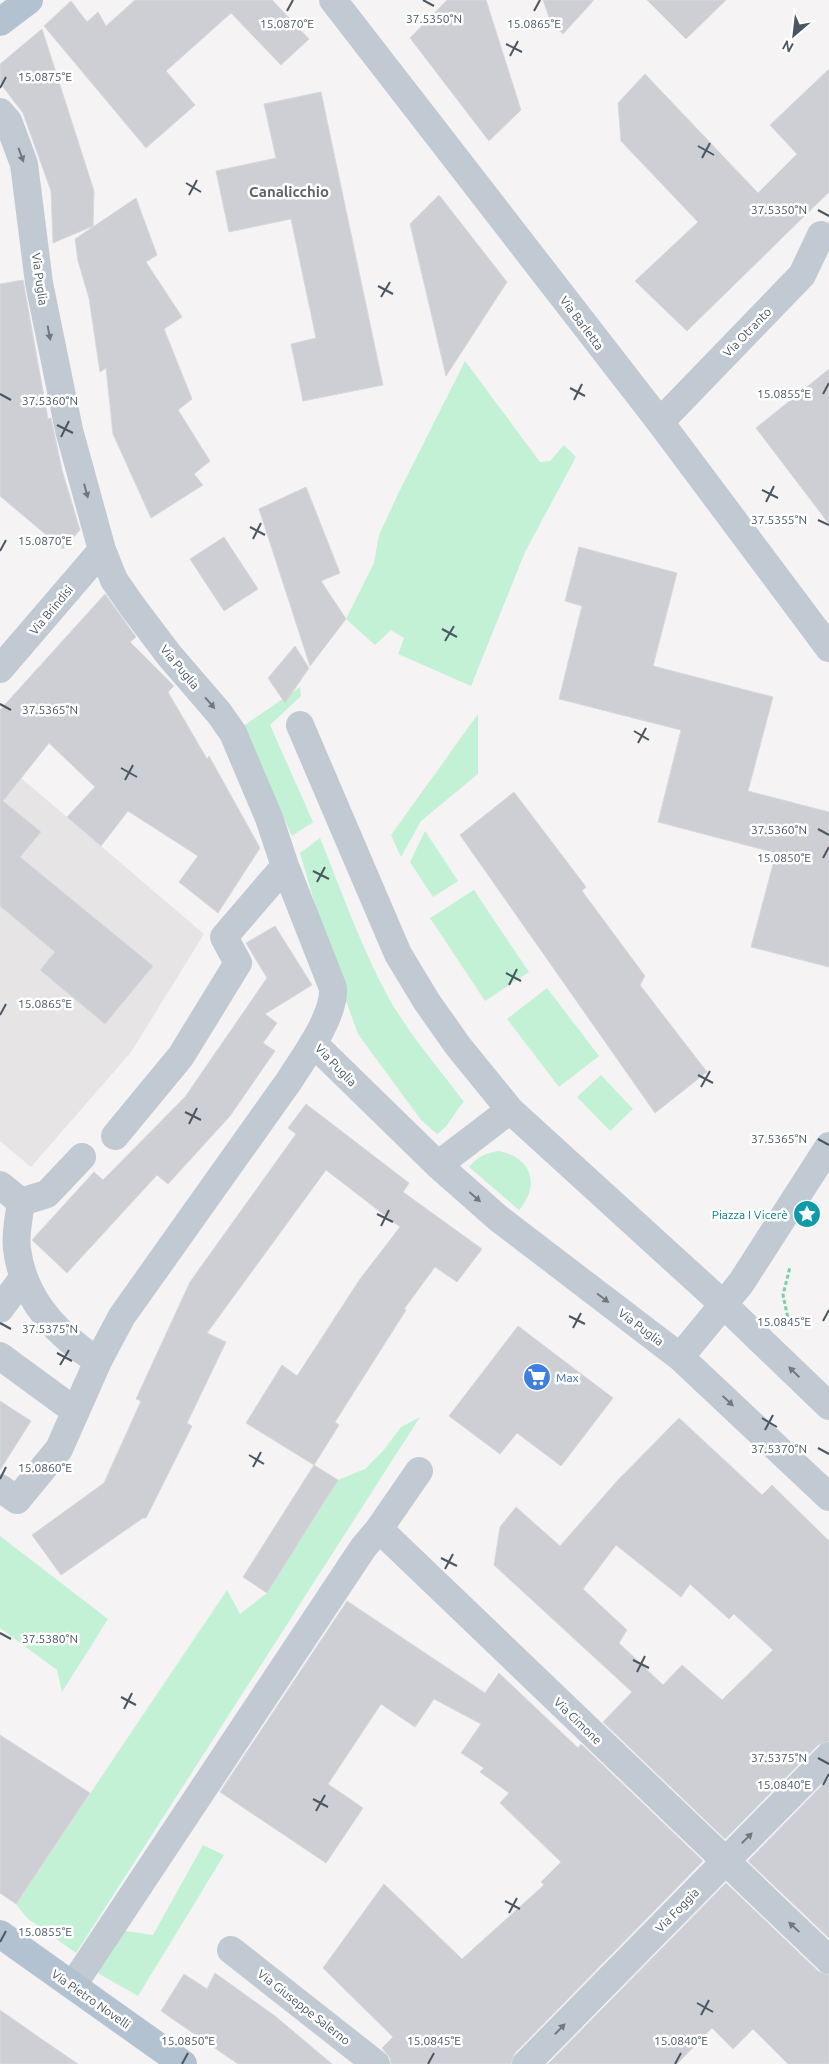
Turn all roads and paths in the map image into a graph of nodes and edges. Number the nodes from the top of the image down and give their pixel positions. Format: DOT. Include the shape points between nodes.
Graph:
graph roads {
  1 [pos="29,0"];
  2 [pos="333,0"];
  3 [pos="0,22"];
  4 [pos="0,112"];
  5 [pos="821,235"];
  6 [pos="660,422"];
  7 [pos="102,550"];
  8 [pos="829,648"];
  9 [pos="0,669"];
  10 [pos="300,725"];
  11 [pos="285,866"];
  12 [pos="313,1044"];
  13 [pos="510,1110"];
  14 [pos="115,1136"];
  15 [pos="829,1146"];
  16 [pos="82,1157"];
  17 [pos="438,1165"];
  18 [pos="0,1185"];
  19 [pos="21,1202"];
  20 [pos="791,1266"];
  21 [pos="23,1278"];
  22 [pos="724,1305"];
  23 [pos="0,1310"];
  24 [pos="792,1332"];
  25 [pos="0,1356"];
  26 [pos="680,1356"];
  27 [pos="98,1361"];
  28 [pos="829,1406"];
  29 [pos="75,1411"];
  30 [pos="419,1472"];
  31 [pos="0,1488"];
  32 [pos="829,1496"];
  33 [pos="379,1529"];
  34 [pos="829,1756"];
  35 [pos="724,1861"];
  36 [pos="0,1934"];
  37 [pos="232,1950"];
  38 [pos="829,1960"];
  39 [pos="73,1985"];
  40 [pos="183,2064"];
  41 [pos="376,2064"];
  42 [pos="526,2064"];
  1 -- 3 [label="main road"];
  2 -- 6 [label="street, Via Barletta"];
  4 -- 7 [label="street, Via Puglia, one-way" via="8,121 24,164 45,312 69,430"];
  5 -- 6 [label="street, Via Otranto" via="802,275"];
  6 -- 8 [label="street, Via Barletta"];
  7 -- 9 [label="street, Via Brindisi"];
  7 -- 11 [label="street, Via Puglia, one-way" via="114,580 132,606 233,733 269,818"];
  10 -- 13 [label="street" via="398,954 458,1046"];
  11 -- 12 [label="street, Via Puglia" via="333,988 334,999"];
  11 -- 14 [label="street" via="224,937 238,963 181,1056"];
  12 -- 17 [label="street, Via Puglia"];
  12 -- 27 [label="street" via="122,1316"];
  13 -- 17 [label="street"];
  13 -- 22 [label="street"];
  15 -- 22 [label="street"];
  16 -- 19 [label="street" via="47,1194"];
  17 -- 26 [label="street, Via Puglia, one-way" via="498,1218"];
  18 -- 19 [label="street"];
  19 -- 21 [label="street" via="17,1247"];
  20 -- 24 [label="path" via="783,1295"];
  21 -- 23 [label="street"];
  21 -- 27 [label="street" via="53,1326 74,1346"];
  22 -- 26 [label="street"];
  28 -- 22 [label="street, one-way"];
  25 -- 29 [label="street"];
  26 -- 32 [label="street, Via Puglia, one-way"];
  27 -- 29 [label="street"];
  29 -- 31 [label="street" via="59,1449 17,1500"];
  30 -- 33 [label="street"];
  33 -- 35 [label="street, Via Cimone"];
  33 -- 39 [label="street" via="363,1548"];
  35 -- 34 [label="street, Via Foggia, one-way"];
  38 -- 35 [label="street, Via Cimone, one-way"];
  42 -- 35 [label="street, Via Foggia, one-way"];
  36 -- 39 [label="main road, Via Pietro Novelli"];
  37 -- 41 [label="street, Via Giuseppe Salerno"];
  39 -- 40 [label="main road, Via Pietro Novelli"];
}
